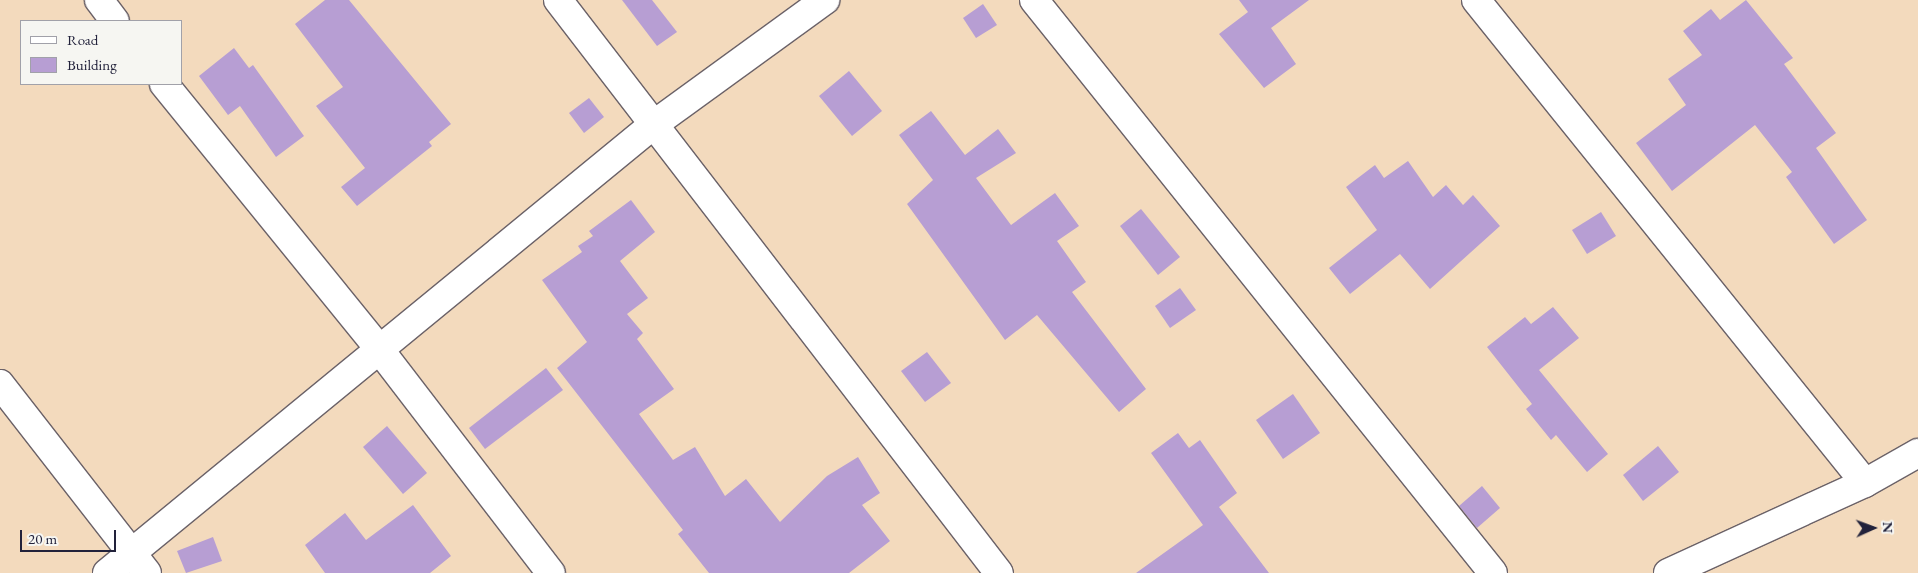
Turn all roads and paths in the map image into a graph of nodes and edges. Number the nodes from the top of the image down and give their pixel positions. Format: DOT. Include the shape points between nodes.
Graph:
graph roads {
  1 [pos="99,0"];
  2 [pos="558,0"];
  3 [pos="825,0"];
  4 [pos="1034,0"];
  5 [pos="1476,0"];
  6 [pos="114,20"];
  7 [pos="165,85"];
  8 [pos="653,125"];
  9 [pos="379,349"];
  10 [pos="0,384"];
  11 [pos="1918,453"];
  12 [pos="1865,483"];
  13 [pos="139,564"];
  14 [pos="106,573"];
  15 [pos="551,573"];
  16 [pos="999,573"];
  17 [pos="1493,573"];
  18 [pos="1668,573"];
  1 -- 6 [label="street"];
  2 -- 8 [label="street"];
  3 -- 8 [label="street"];
  4 -- 17 [label="street"];
  5 -- 12 [label="street"];
  7 -- 9 [label="street"];
  8 -- 9 [label="street"];
  8 -- 16 [label="street"];
  9 -- 13 [label="street"];
  9 -- 15 [label="street"];
  10 -- 13 [label="street"];
  11 -- 12 [label="street"];
  12 -- 18 [label="street"];
  13 -- 14 [label="street"];
}
